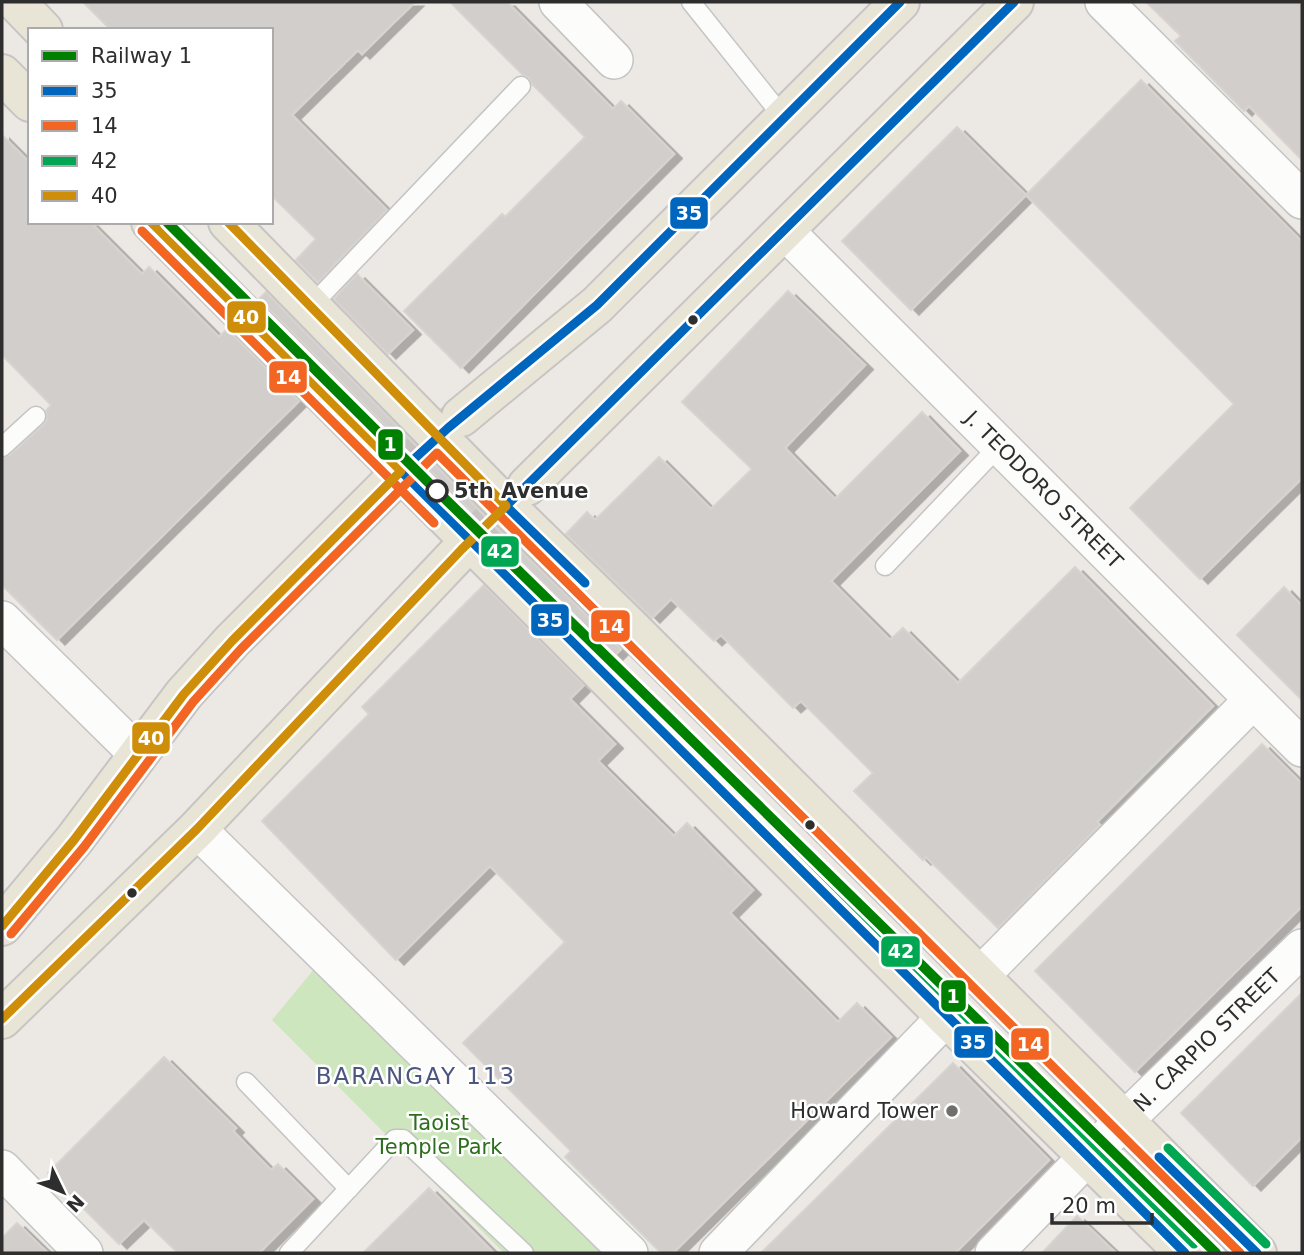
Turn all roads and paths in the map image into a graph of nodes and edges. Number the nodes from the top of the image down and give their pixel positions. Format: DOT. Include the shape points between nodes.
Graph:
graph roads {
  1 [pos="16,2"];
  2 [pos="558,2"];
  3 [pos="691,2"];
  4 [pos="900,2"];
  5 [pos="1014,2"];
  6 [pos="1104,2"];
  7 [pos="41,28"];
  8 [pos="614,60"];
  9 [pos="2,74"];
  10 [pos="520,86"];
  11 [pos="28,100"];
  12 [pos="783,117"];
  13 [pos="1302,200"];
  14 [pos="153,224"];
  15 [pos="230,224"];
  16 [pos="785,231"];
  17 [pos="310,307"];
  18 [pos="36,415"];
  19 [pos="461,417"];
  20 [pos="999,446"];
  21 [pos="2,447"];
  22 [pos="394,479"];
  23 [pos="527,486"];
  24 [pos="462,549"];
  25 [pos="885,566"];
  26 [pos="2,620"];
  27 [pos="1253,700"];
  28 [pos="1302,748"];
  29 [pos="139,755"];
  30 [pos="197,829"];
  31 [pos="2,926"];
  32 [pos="1302,948"];
  33 [pos="979,977"];
  34 [pos="946,1017"];
  35 [pos="2,1019"];
  36 [pos="246,1082"];
  37 [pos="1123,1121"];
  38 [pos="1087,1157"];
  39 [pos="2,1169"];
  40 [pos="349,1189"];
  41 [pos="84,1253"];
  42 [pos="289,1253"];
  43 [pos="524,1253"];
  44 [pos="629,1253"];
  45 [pos="718,1253"];
  46 [pos="995,1253"];
  47 [pos="1185,1253"];
  48 [pos="1257,1253"];
  1 -- 7 [label="main road"];
  2 -- 8 [label="street"];
  3 -- 12 [label="lane"];
  4 -- 12 [label="main road"];
  5 -- 16 [label="main road"];
  6 -- 13 [label="street"];
  9 -- 11 [label="main road"];
  10 -- 17 [label="lane"];
  12 -- 19 [label="main road" via="597,305"];
  14 -- 34 [label="main road"];
  15 -- 17 [label="main road"];
  16 -- 20 [label="street, J. TEODORO STREET"];
  16 -- 23 [label="main road"];
  17 -- 33 [label="main road"];
  18 -- 21 [label="lane"];
  20 -- 25 [label="lane"];
  20 -- 27 [label="street, J. TEODORO STREET"];
  22 -- 29 [label="main road" via="184,694"];
  24 -- 30 [label="main road"];
  26 -- 29 [label="street"];
  27 -- 28 [label="street, J. TEODORO STREET"];
  27 -- 33 [label="street"];
  29 -- 31 [label="main road"];
  30 -- 35 [label="main road"];
  30 -- 44 [label="street"];
  32 -- 37 [label="street, N. CARPIO STREET"];
  33 -- 37 [label="main road"];
  34 -- 38 [label="main road"];
  34 -- 45 [label="street"];
  36 -- 40 [label="lane"];
  37 -- 38 [label="street, N. CARPIO STREET"];
  37 -- 48 [label="main road"];
  38 -- 46 [label="street, N. CARPIO STREET"];
  38 -- 47 [label="main road"];
  39 -- 41 [label="street"];
  40 -- 42 [label="lane"];
  40 -- 43 [label="lane" via="395,1139 403,1139"];
}
